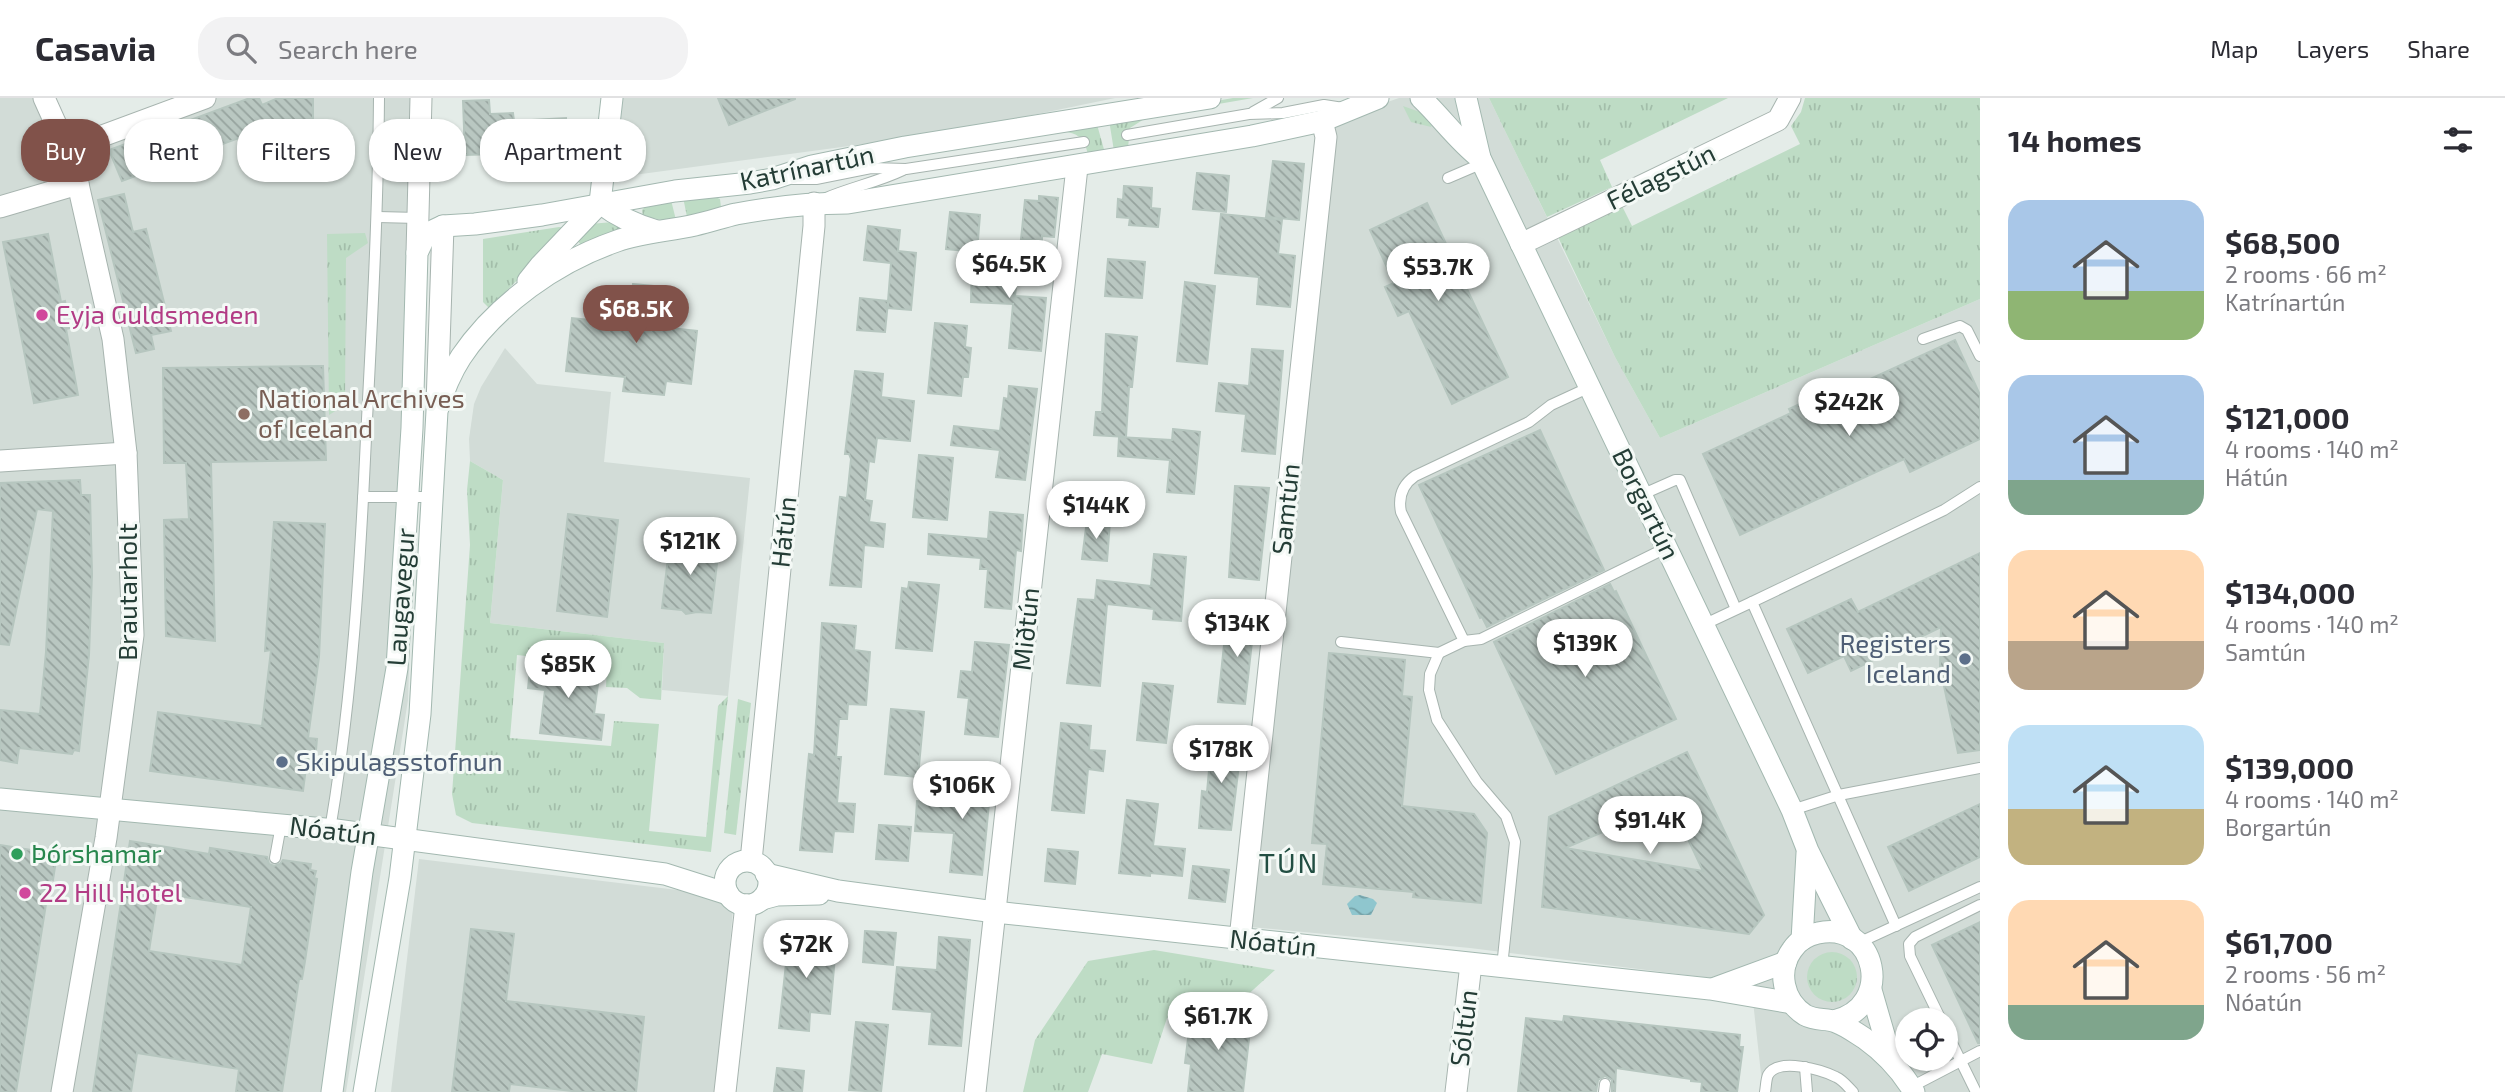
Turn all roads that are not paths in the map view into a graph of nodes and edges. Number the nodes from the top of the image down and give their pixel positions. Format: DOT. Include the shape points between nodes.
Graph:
graph roads {
  1 [pos="44,98"];
  2 [pos="205,98"];
  3 [pos="379,98"];
  4 [pos="421,98"];
  5 [pos="612,98"];
  6 [pos="1210,98"];
  7 [pos="1278,98"];
  8 [pos="1378,98"];
  9 [pos="1421,98"];
  10 [pos="1466,98"];
  11 [pos="1790,98"];
  12 [pos="1349,108"];
  13 [pos="1249,114"];
  14 [pos="53,119"];
  15 [pos="1322,121"];
  16 [pos="110,133"];
  17 [pos="1127,135"];
  18 [pos="1084,142"];
  19 [pos="1481,161"];
  20 [pos="1076,167"];
  21 [pos="906,169"];
  22 [pos="1448,178"];
  23 [pos="772,179"];
  24 [pos="78,184"];
  25 [pos="600,203"];
  26 [pos="814,203"];
  27 [pos="0,207"];
  28 [pos="378,217"];
  29 [pos="418,218"];
  30 [pos="443,226"];
  31 [pos="657,231"];
  32 [pos="1521,244"];
  33 [pos="417,253"];
  34 [pos="518,295"];
  35 [pos="1923,339"];
  36 [pos="1980,356"];
  37 [pos="1590,387"];
  38 [pos="437,411"];
  39 [pos="126,453"];
  40 [pos="0,461"];
  41 [pos="1980,487"];
  42 [pos="1641,495"];
  43 [pos="363,497"];
  44 [pos="409,497"];
  45 [pos="433,497"];
  46 [pos="1974,497"];
  47 [pos="1666,548"];
  48 [pos="1752,602"];
  49 [pos="1736,609"];
  50 [pos="1703,625"];
  51 [pos="1464,641"];
  52 [pos="1341,642"];
  53 [pos="1439,653"];
  54 [pos="1980,768"];
  55 [pos="1839,795"];
  56 [pos="0,799"];
  57 [pos="110,810"];
  58 [pos="1792,810"];
  59 [pos="281,825"];
  60 [pos="330,830"];
  61 [pos="369,835"];
  62 [pos="405,840"];
  63 [pos="1808,851"];
  64 [pos="275,858"];
  65 [pos="750,867"];
  66 [pos="665,874"];
  67 [pos="1980,887"];
  68 [pos="838,891"];
  69 [pos="745,899"];
  70 [pos="1980,905"];
  71 [pos="995,912"];
  72 [pos="1896,926"];
  73 [pos="1240,939"];
  74 [pos="1802,940"];
  75 [pos="1855,941"];
  76 [pos="1786,962"];
  77 [pos="1471,964"];
  78 [pos="1502,967"];
  79 [pos="1710,989"];
  80 [pos="1871,990"];
  81 [pos="1792,1003"];
  82 [pos="1935,1008"];
  83 [pos="1834,1021"];
  84 [pos="1980,1051"];
  85 [pos="1958,1055"];
  86 [pos="1891,1059"];
  87 [pos="1961,1061"];
  88 [pos="1805,1067"];
  89 [pos="1913,1090"];
  90 [pos="62,1092"];
  91 [pos="332,1092"];
  92 [pos="363,1092"];
  93 [pos="725,1092"];
  94 [pos="975,1092"];
  95 [pos="1456,1092"];
  96 [pos="1765,1092"];
  97 [pos="1807,1092"];
  98 [pos="1853,1092"];
  99 [pos="1976,1092"];
  1 -- 14 [label="street, Brautarholt"];
  2 -- 16 [label="street"];
  3 -- 28 [label="lane"];
  4 -- 29 [label="street, Laugavegur"];
  5 -- 25 [label="street"];
  6 -- 23 [label="street, Katrínartún" via="905,147"];
  7 -- 13 [label="lane"];
  8 -- 12 [label="street, Katrínartún"];
  9 -- 19 [label="street, Borgartún"];
  10 -- 19 [label="street, Borgartún"];
  11 -- 32 [label="street, Félagstún" via="1779,120"];
  12 -- 13 [label="lane"];
  12 -- 15 [label="street, Katrínartún"];
  13 -- 17 [label="lane"];
  15 -- 20 [label="street, Katrínartún"];
  15 -- 73 [label="street, Samtún" via="1325,137"];
  18 -- 21 [label="lane"];
  19 -- 22 [label="lane"];
  19 -- 32 [label="street, Borgartún"];
  20 -- 26 [label="street, Katrínartún" via="848,202"];
  20 -- 71 [label="street, Miðtún"];
  21 -- 23 [label="lane" via="871,168 816,179"];
  21 -- 26 [label="lane"];
  23 -- 25 [label="street, Katrínartún"];
  24 -- 27 [label="street"];
  24 -- 39 [label="street, Brautarholt" via="113,339"];
  25 -- 30 [label="street, Katrínartún"];
  25 -- 31 [label="street" via="636,225"];
  25 -- 34 [label="street"];
  26 -- 31 [label="street, Katrínartún"];
  26 -- 65 [label="street, Hátún"];
  28 -- 29 [label="lane"];
  28 -- 43 [label="lane"];
  29 -- 33 [label="street, Laugavegur"];
  30 -- 33 [label="street" via="426,234"];
  30 -- 38 [label="street, Laugavegur"];
  31 -- 34 [label="street, Katrínartún" via="592,251"];
  32 -- 37 [label="street, Borgartún"];
  33 -- 44 [label="street, Laugavegur"];
  34 -- 38 [label="street" via="460,359"];
  35 -- 36 [label="lane" via="1960,326 1967,330"];
  37 -- 42 [label="street, Borgartún"];
  37 -- 51 [label="lane" via="1551,405 1529,422 1415,476 1404,488 1401,512"];
  38 -- 45 [label="street, Laugavegur"];
  39 -- 40 [label="street"];
  39 -- 57 [label="street, Brautarholt" via="133,635"];
  41 -- 46 [label="lane"];
  42 -- 47 [label="street, Borgartún"];
  42 -- 49 [label="lane" via="1680,480"];
  43 -- 44 [label="lane"];
  43 -- 60 [label="lane" via="348,703"];
  44 -- 45 [label="lane"];
  44 -- 61 [label="street, Laugavegur" via="397,668"];
  45 -- 62 [label="street, Laugavegur" via="421,714"];
  46 -- 48 [label="lane"];
  47 -- 50 [label="street, Borgartún"];
  47 -- 51 [label="lane" via="1481,639"];
  48 -- 49 [label="lane"];
  48 -- 55 [label="lane"];
  49 -- 50 [label="lane"];
  50 -- 58 [label="street, Borgartún"];
  51 -- 53 [label="lane"];
  52 -- 53 [label="lane"];
  53 -- 78 [label="lane" via="1430,674 1434,713 1466,765 1506,816 1515,842"];
  54 -- 55 [label="lane"];
  55 -- 58 [label="lane"];
  55 -- 72 [label="lane"];
  56 -- 57 [label="street, Nóatún"];
  57 -- 59 [label="street, Nóatún"];
  57 -- 90 [label="street, Brautarholt"];
  58 -- 63 [label="street, Borgartún"];
  59 -- 60 [label="street, Nóatún"];
  59 -- 64 [label="lane"];
  60 -- 61 [label="street, Nóatún"];
  61 -- 62 [label="street, Nóatún"];
  61 -- 91 [label="street, Laugavegur"];
  62 -- 66 [label="street, Nóatún"];
  62 -- 92 [label="street, Laugavegur"];
  63 -- 74 [label="street, Borgartún"];
  63 -- 75 [label="street, Borgartún"];
  65 -- 66 [label="street, Nóatún"];
  65 -- 68 [label="street, Nóatún"];
  65 -- 69 [label="street" via="768,887"];
  65 -- 69 [label="street" via="725,880"];
  66 -- 69 [label="street, Nóatún"];
  67 -- 72 [label="lane"];
  68 -- 69 [label="street, Nóatún"];
  68 -- 71 [label="street, Nóatún"];
  69 -- 93 [label="street"];
  70 -- 82 [label="lane" via="1909,944 1910,956"];
  71 -- 73 [label="street, Nóatún"];
  71 -- 94 [label="street, Miðtún"];
  72 -- 75 [label="lane"];
  73 -- 77 [label="street, Nóatún"];
  74 -- 75 [label="street" via="1833,932"];
  74 -- 76 [label="street"];
  75 -- 80 [label="street, Borgartún" via="1872,969"];
  76 -- 79 [label="street, Nóatún"];
  76 -- 81 [label="street" via="1783,979"];
  77 -- 78 [label="street, Nóatún"];
  77 -- 95 [label="street, Sóltún"];
  78 -- 79 [label="street, Nóatún"];
  79 -- 81 [label="street, Nóatún"];
  80 -- 83 [label="street" via="1861,1007"];
  80 -- 86 [label="street, Borgartún"];
  81 -- 83 [label="street, Borgartún" via="1815,1019"];
  83 -- 86 [label="street, Borgartún"];
  84 -- 87 [label="lane"];
  85 -- 87 [label="lane"];
  86 -- 89 [label="street, Borgartún"];
  87 -- 89 [label="lane"];
  87 -- 99 [label="lane"];
  88 -- 96 [label="lane" via="1774,1070"];
  88 -- 97 [label="lane"];
  88 -- 98 [label="lane" via="1839,1078"];
}
